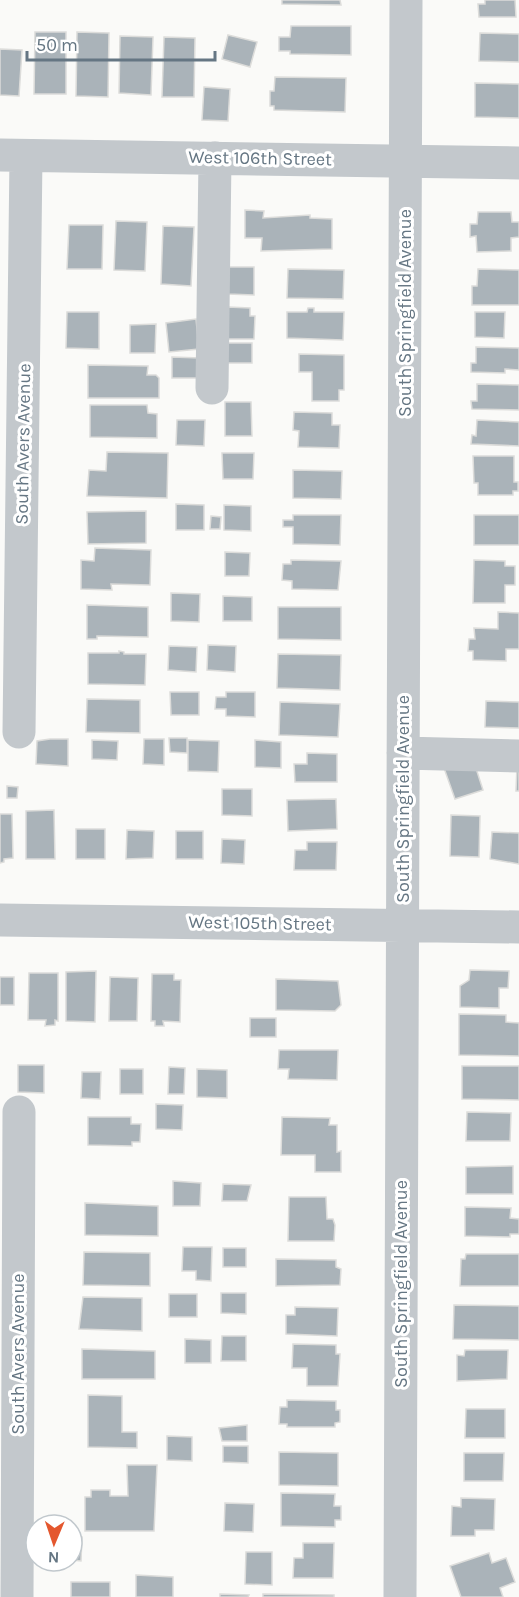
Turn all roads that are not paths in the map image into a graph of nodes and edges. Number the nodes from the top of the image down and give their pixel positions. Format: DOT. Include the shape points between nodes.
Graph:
graph roads {
  1 [pos="406,0"];
  2 [pos="13,155"];
  3 [pos="215,158"];
  4 [pos="405,160"];
  5 [pos="519,163"];
  6 [pos="212,387"];
  7 [pos="19,732"];
  8 [pos="403,753"];
  9 [pos="519,756"];
  10 [pos="0,920"];
  11 [pos="403,925"];
  12 [pos="519,927"];
  13 [pos="19,1112"];
  14 [pos="17,1597"];
  15 [pos="400,1597"];
  1 -- 4 [label="street, South Springfield Avenue"];
  2 -- 3 [label="street, West 106th Street"];
  2 -- 7 [label="street, South Avers Avenue"];
  3 -- 4 [label="street, West 106th Street"];
  3 -- 6 [label="street"];
  4 -- 5 [label="street, West 106th Street"];
  4 -- 8 [label="street, South Springfield Avenue"];
  8 -- 9 [label="street"];
  8 -- 11 [label="street, South Springfield Avenue"];
  10 -- 11 [label="street, West 105th Street"];
  11 -- 12 [label="street, West 105th Street"];
  11 -- 15 [label="street, South Springfield Avenue"];
  13 -- 14 [label="street, South Avers Avenue"];
}
